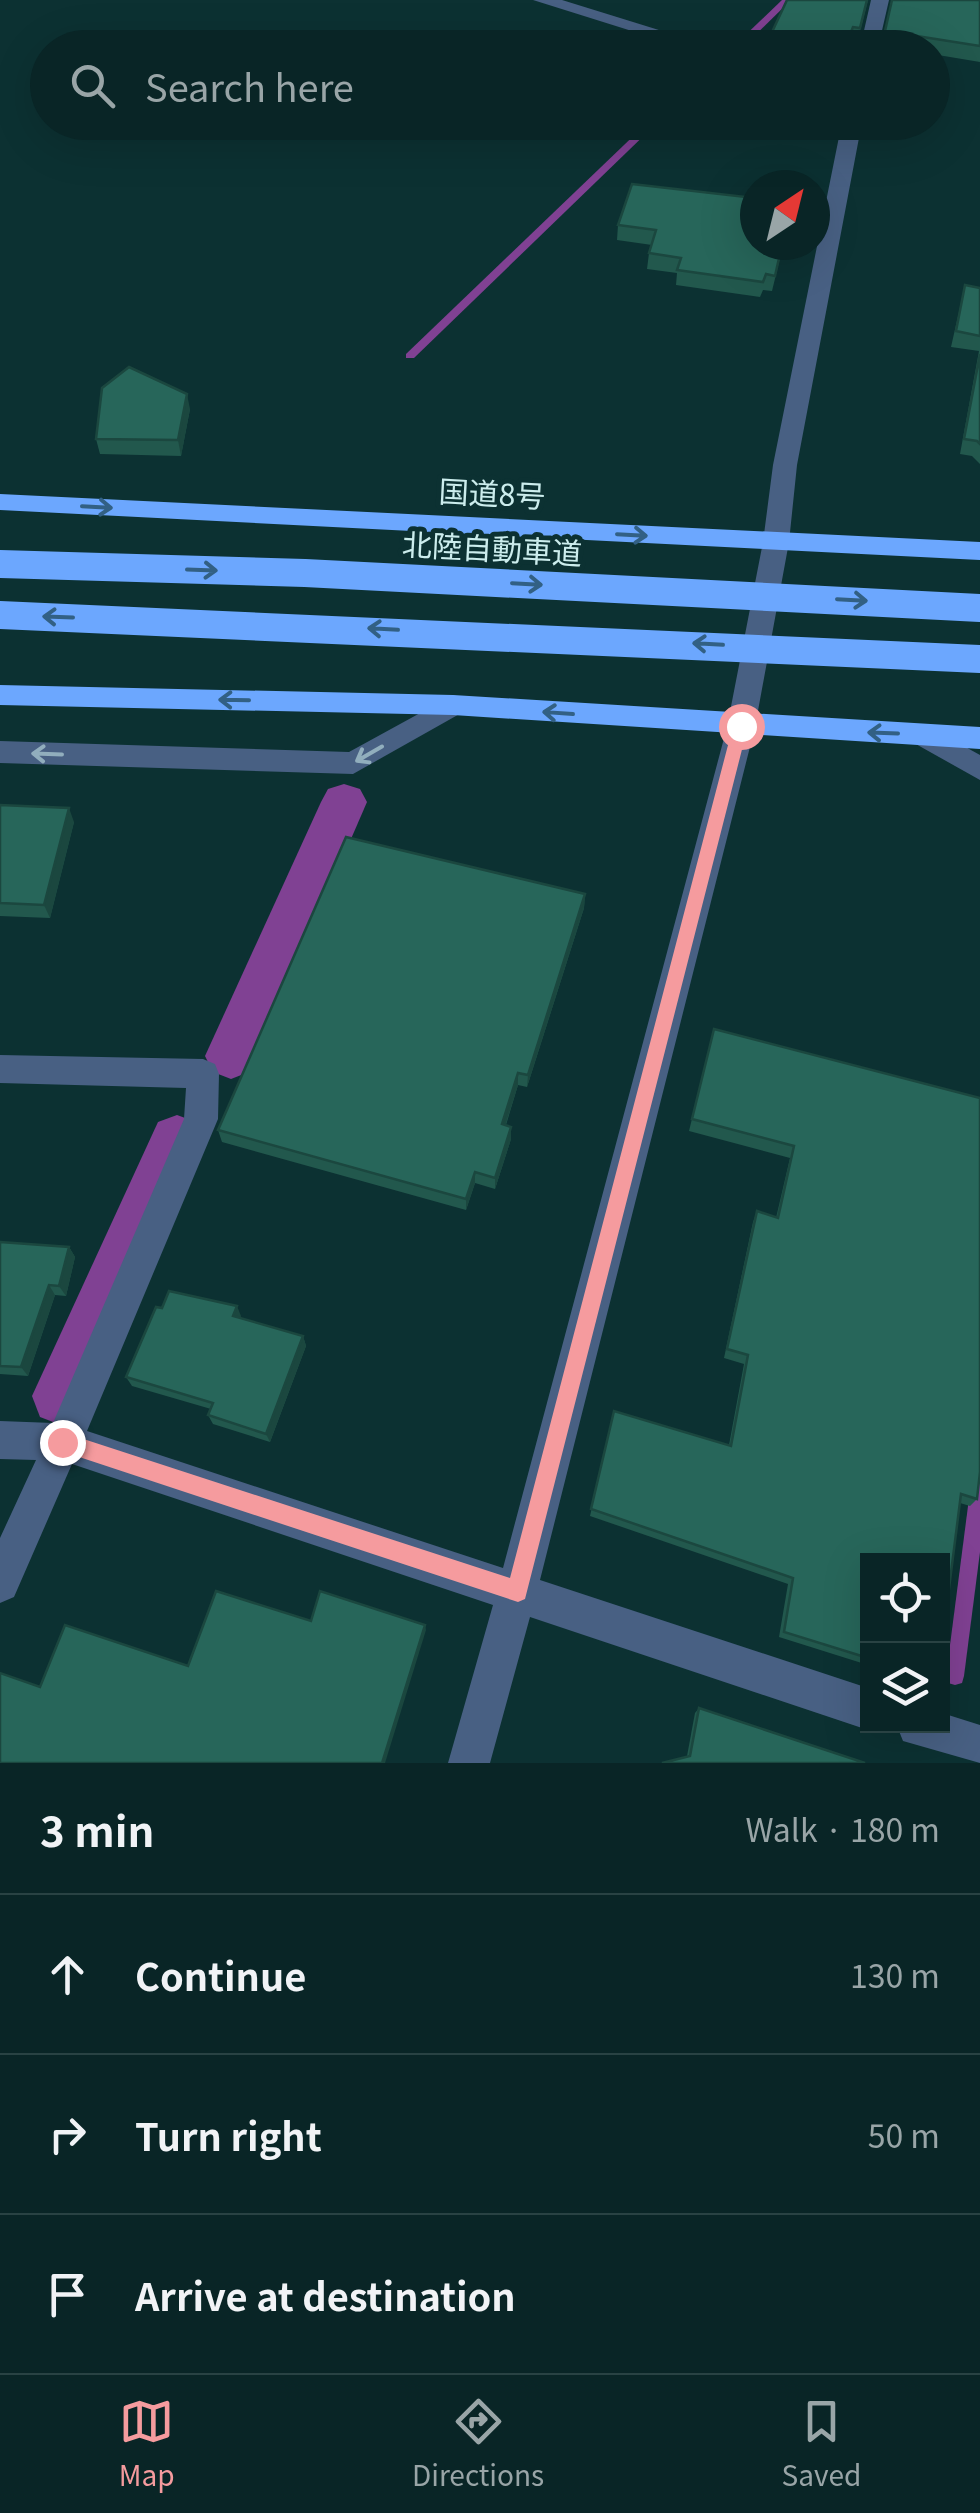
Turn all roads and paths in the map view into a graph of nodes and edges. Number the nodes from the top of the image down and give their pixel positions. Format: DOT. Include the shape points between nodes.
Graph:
graph roads {
  1 [pos="542,0"];
  2 [pos="880,0"];
  3 [pos="646,30"];
  4 [pos="873,30"];
  5 [pos="848,140"];
  6 [pos="0,502"];
  7 [pos="776,542"];
  8 [pos="980,551"];
  9 [pos="0,564"];
  10 [pos="980,608"];
  11 [pos="0,615"];
  12 [pos="980,658"];
  13 [pos="6,697"];
  14 [pos="453,705"];
  15 [pos="741,726"];
  16 [pos="924,734"];
  17 [pos="980,738"];
  18 [pos="0,752"];
  19 [pos="980,770"];
  20 [pos="0,1070"];
  21 [pos="0,1440"];
  22 [pos="62,1442"];
  23 [pos="0,1583"];
  24 [pos="518,1592"];
  25 [pos="860,1706"];
  26 [pos="940,1733"];
  27 [pos="980,1746"];
  28 [pos="468,1763"];
  1 -- 3 [label="street"];
  2 -- 4 [label="street"];
  5 -- 7 [label="street"];
  6 -- 7 [label="highway, 国道8号, one-way"];
  7 -- 8 [label="highway, 国道8号"];
  7 -- 15 [label="street"];
  9 -- 10 [label="highway, 北陸自動車道, one-way, bridge"];
  12 -- 11 [label="highway, one-way, bridge"];
  14 -- 13 [label="highway, one-way"];
  15 -- 14 [label="highway, one-way"];
  14 -- 18 [label="street, one-way" via="353,764"];
  16 -- 15 [label="highway, one-way"];
  15 -- 24 [label="street"];
  16 -- 17 [label="highway"];
  16 -- 19 [label="street"];
  20 -- 22 [label="street" via="202,1074 200,1119"];
  21 -- 22 [label="street"];
  22 -- 23 [label="street"];
  22 -- 24 [label="street"];
  24 -- 25 [label="street"];
  24 -- 28 [label="street"];
  26 -- 27 [label="street"];
}
